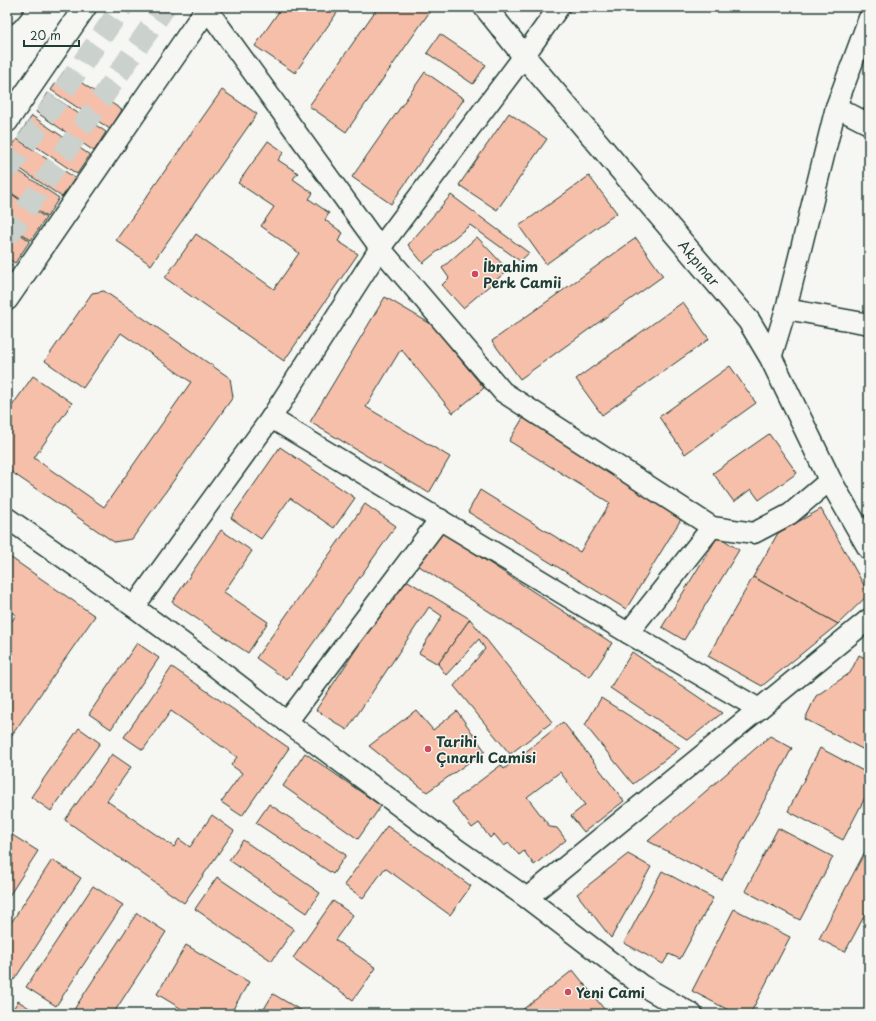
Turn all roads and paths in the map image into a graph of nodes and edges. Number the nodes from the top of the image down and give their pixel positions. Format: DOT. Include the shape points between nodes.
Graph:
graph roads {
  1 [pos="13,7"];
  2 [pos="84,7"];
  3 [pos="486,7"];
  4 [pos="559,7"];
  5 [pos="207,8"];
  6 [pos="7,14"];
  7 [pos="869,18"];
  8 [pos="524,56"];
  9 [pos="836,107"];
  10 [pos="7,120"];
  11 [pos="869,124"];
  12 [pos="380,248"];
  13 [pos="7,299"];
  14 [pos="786,309"];
  15 [pos="869,324"];
  16 [pos="771,358"];
  17 [pos="271,418"];
  18 [pos="830,480"];
  19 [pos="7,518"];
  20 [pos="440,519"];
  21 [pos="712,527"];
  22 [pos="869,548"];
  23 [pos="134,607"];
  24 [pos="869,619"];
  25 [pos="628,633"];
  26 [pos="760,709"];
  27 [pos="287,722"];
  28 [pos="527,898"];
  29 [pos="692,1014"];
  1 -- 6 [label="street"];
  2 -- 10 [label="main road"];
  3 -- 8 [label="main road, Akpınar"];
  4 -- 8 [label="street"];
  5 -- 12 [label="street"];
  5 -- 13 [label="main road"];
  7 -- 9 [label="street"];
  8 -- 12 [label="street"];
  8 -- 16 [label="main road, Akpınar" via="749,321"];
  9 -- 11 [label="street"];
  9 -- 14 [label="street"];
  12 -- 17 [label="street"];
  12 -- 21 [label="street" via="503,392"];
  14 -- 15 [label="street"];
  14 -- 16 [label="street"];
  16 -- 18 [label="main road, Akpınar"];
  17 -- 20 [label="street"];
  17 -- 23 [label="street"];
  18 -- 21 [label="street" via="790,514 754,533"];
  18 -- 22 [label="main road, Akpınar"];
  19 -- 23 [label="street"];
  20 -- 25 [label="street"];
  20 -- 27 [label="street"];
  21 -- 25 [label="street"];
  23 -- 27 [label="street"];
  24 -- 26 [label="street"];
  25 -- 26 [label="street"];
  26 -- 28 [label="street"];
  27 -- 28 [label="street" via="458,850"];
  28 -- 29 [label="street" via="641,985"];
}
